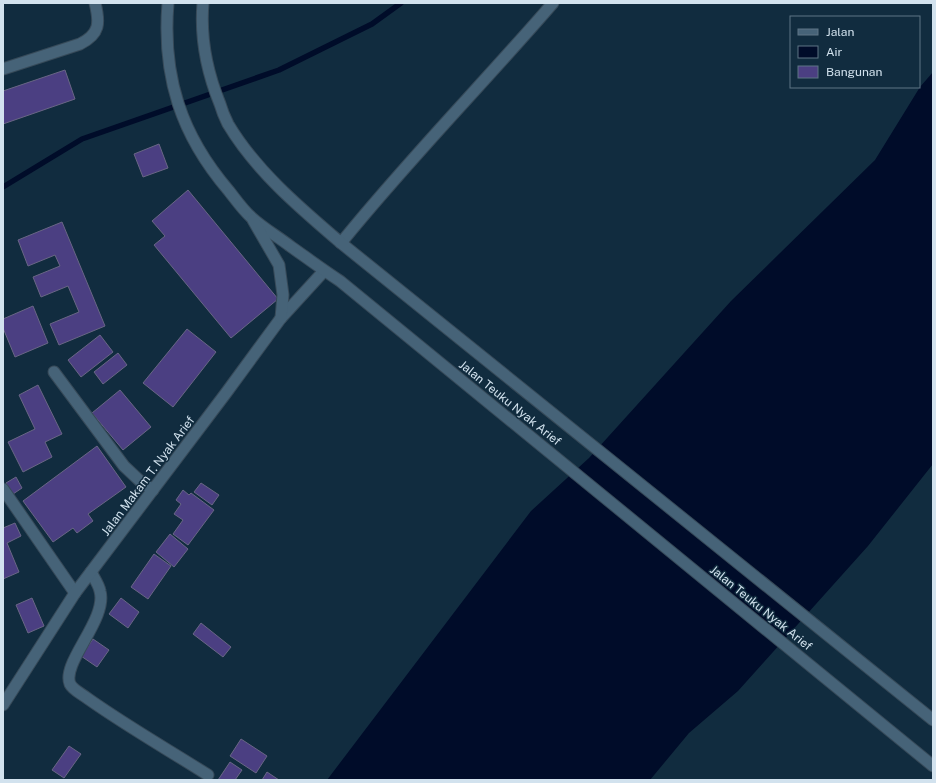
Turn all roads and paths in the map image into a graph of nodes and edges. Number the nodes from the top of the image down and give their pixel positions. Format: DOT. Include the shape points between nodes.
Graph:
graph roads {
  1 [pos="95,3"];
  2 [pos="168,3"];
  3 [pos="203,3"];
  4 [pos="553,3"];
  5 [pos="3,69"];
  6 [pos="250,217"];
  7 [pos="341,243"];
  8 [pos="324,271"];
  9 [pos="281,318"];
  10 [pos="54,372"];
  11 [pos="3,489"];
  12 [pos="153,490"];
  13 [pos="91,572"];
  14 [pos="75,593"];
  15 [pos="3,705"];
  16 [pos="933,720"];
  17 [pos="929,763"];
  18 [pos="208,775"];
  1 -- 5 [label="main road" via="99,18 97,30 89,39"];
  2 -- 6 [label="main road, Jalan Teuku Nyak Arief" via="167,50 177,103 200,153"];
  3 -- 7 [label="main road, Jalan Teuku Nyak Arief" via="206,65 227,122 239,141 268,175"];
  4 -- 7 [label="main road"];
  6 -- 8 [label="main road, Jalan Teuku Nyak Arief"];
  6 -- 9 [label="main road" via="279,265 283,295"];
  7 -- 16 [label="main road, Jalan Teuku Nyak Arief"];
  8 -- 9 [label="main road, Jalan Makam T. Nyak Arief"];
  8 -- 17 [label="main road, Jalan Teuku Nyak Arief" via="340,281"];
  9 -- 12 [label="main road, Jalan Makam T. Nyak Arief"];
  10 -- 12 [label="main road" via="124,466"];
  11 -- 14 [label="main road"];
  12 -- 13 [label="main road, Jalan Makam T. Nyak Arief"];
  13 -- 14 [label="main road, Jalan Makam T. Nyak Arief"];
  13 -- 18 [label="main road" via="101,592 100,606 70,669 68,677 71,686 98,706"];
  14 -- 15 [label="main road, Jalan Makam T. Nyak Arief"];
}
